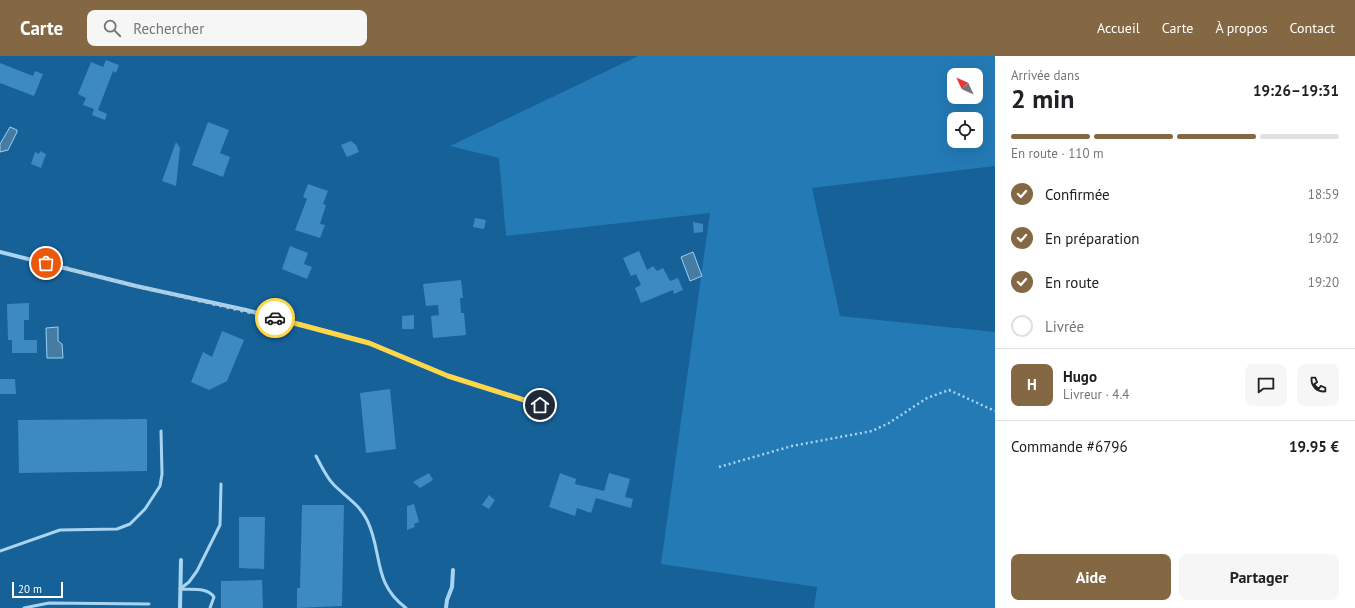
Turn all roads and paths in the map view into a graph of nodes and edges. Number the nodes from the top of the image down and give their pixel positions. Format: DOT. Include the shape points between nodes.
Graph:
graph roads {
  1 [pos="0,252"];
  2 [pos="540,405"];
  3 [pos="995,411"];
  4 [pos="161,430"];
  5 [pos="316,456"];
  6 [pos="720,467"];
  7 [pos="221,484"];
  8 [pos="0,551"];
  9 [pos="181,560"];
  10 [pos="453,570"];
  11 [pos="180,589"];
  12 [pos="149,604"];
  13 [pos="24,608"];
  14 [pos="180,608"];
  15 [pos="210,608"];
  16 [pos="406,608"];
  17 [pos="446,608"];
  1 -- 2 [label="street" via="246,310 369,343 448,376"];
  3 -- 6 [label="path" via="949,390 927,398 872,431 792,446"];
  4 -- 8 [label="lane" via="160,486 145,510 130,524 117,529 60,530"];
  5 -- 16 [label="lane" via="333,484 362,511 368,523 387,588 396,601"];
  7 -- 11 [label="lane" via="220,525 197,571"];
  9 -- 11 [label="street"];
  10 -- 17 [label="street" via="452,587"];
  11 -- 14 [label="street"];
  11 -- 15 [label="lane" via="206,591 212,594 214,602"];
  12 -- 13 [label="lane" via="49,603"];
}
